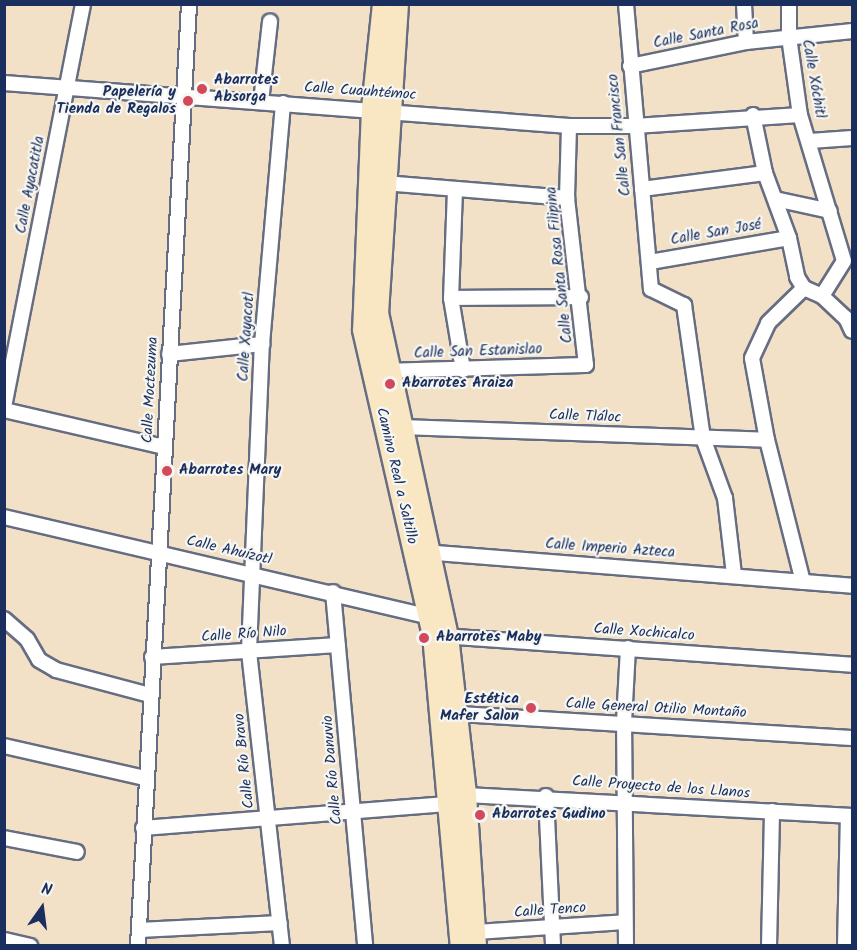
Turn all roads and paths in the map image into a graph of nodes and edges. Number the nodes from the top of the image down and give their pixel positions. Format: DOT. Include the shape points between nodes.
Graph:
graph roads {
  1 [pos="83,4"];
  2 [pos="189,4"];
  3 [pos="383,4"];
  4 [pos="398,4"];
  5 [pos="626,4"];
  6 [pos="744,4"];
  7 [pos="789,4"];
  8 [pos="270,22"];
  9 [pos="852,31"];
  10 [pos="789,37"];
  11 [pos="746,42"];
  12 [pos="630,66"];
  13 [pos="4,83"];
  14 [pos="67,87"];
  15 [pos="184,96"];
  16 [pos="261,102"];
  17 [pos="283,104"];
  18 [pos="380,110"];
  19 [pos="753,115"];
  20 [pos="800,115"];
  21 [pos="569,126"];
  22 [pos="635,126"];
  23 [pos="852,138"];
  24 [pos="810,141"];
  25 [pos="765,173"];
  26 [pos="384,183"];
  27 [pos="642,189"];
  28 [pos="455,190"];
  29 [pos="567,198"];
  30 [pos="775,199"];
  31 [pos="830,210"];
  32 [pos="789,238"];
  33 [pos="650,262"];
  34 [pos="848,262"];
  35 [pos="804,288"];
  36 [pos="822,296"];
  37 [pos="581,297"];
  38 [pos="451,298"];
  39 [pos="852,331"];
  40 [pos="262,344"];
  41 [pos="169,354"];
  42 [pos="586,365"];
  43 [pos="463,370"];
  44 [pos="380,371"];
  45 [pos="4,409"];
  46 [pos="401,427"];
  47 [pos="703,438"];
  48 [pos="767,440"];
  49 [pos="164,447"];
  50 [pos="4,517"];
  51 [pos="158,552"];
  52 [pos="422,552"];
  53 [pos="250,573"];
  54 [pos="734,575"];
  55 [pos="803,582"];
  56 [pos="852,586"];
  57 [pos="333,592"];
  58 [pos="4,619"];
  59 [pos="439,627"];
  60 [pos="338,645"];
  61 [pos="628,648"];
  62 [pos="249,651"];
  63 [pos="152,657"];
  64 [pos="852,665"];
  65 [pos="150,695"];
  66 [pos="458,714"];
  67 [pos="624,722"];
  68 [pos="852,738"];
  69 [pos="4,746"];
  70 [pos="145,777"];
  71 [pos="546,796"];
  72 [pos="458,799"];
  73 [pos="624,801"];
  74 [pos="353,811"];
  75 [pos="772,812"];
  76 [pos="850,816"];
  77 [pos="268,818"];
  78 [pos="143,828"];
  79 [pos="4,838"];
  80 [pos="77,852"];
  81 [pos="626,922"];
  82 [pos="280,923"];
  83 [pos="552,927"];
  84 [pos="139,930"];
  85 [pos="476,939"];
  86 [pos="4,940"];
  87 [pos="30,945"];
  88 [pos="138,945"];
  89 [pos="282,945"];
  90 [pos="366,945"];
  91 [pos="461,945"];
  92 [pos="553,945"];
  93 [pos="626,945"];
  94 [pos="769,945"];
  95 [pos="845,945"];
  1 -- 14 [label="street, Calle Ayacatitla"];
  2 -- 15 [label="street, Calle Moctezuma"];
  3 -- 18 [label="street, Camino Real a Saltillo"];
  4 -- 18 [label="street, Camino Real a Saltillo"];
  5 -- 12 [label="street, Calle San Francisco"];
  6 -- 11 [label="street"];
  7 -- 10 [label="street, Calle Xóchitl"];
  8 -- 16 [label="street"];
  9 -- 10 [label="street, Calle Santa Rosa"];
  10 -- 11 [label="street, Calle Santa Rosa"];
  10 -- 20 [label="street, Calle Xóchitl"];
  11 -- 12 [label="street, Calle Santa Rosa"];
  12 -- 22 [label="street, Calle San Francisco"];
  13 -- 14 [label="street, Calle Cuauhtémoc"];
  14 -- 15 [label="street, Calle Cuauhtémoc"];
  14 -- 45 [label="street, Calle Ayacatitla"];
  15 -- 16 [label="street, Calle Cuauhtémoc"];
  15 -- 41 [label="street, Calle Moctezuma"];
  16 -- 17 [label="street, Calle Cuauhtémoc"];
  17 -- 18 [label="street, Calle Cuauhtémoc"];
  17 -- 40 [label="street, Calle Xayacotl"];
  18 -- 21 [label="street, Calle Cuauhtémoc"];
  18 -- 26 [label="street, Camino Real a Saltillo"];
  18 -- 44 [label="street, Camino Real a Saltillo" via="363,308"];
  19 -- 20 [label="street, Calle Cuauhtémoc"];
  19 -- 22 [label="street, Calle Cuauhtémoc"];
  19 -- 25 [label="street"];
  20 -- 24 [label="street, Calle Xóchitl"];
  21 -- 22 [label="street, Calle Cuauhtémoc"];
  21 -- 29 [label="street, Calle Santa Rosa Filipina"];
  22 -- 27 [label="street, Calle San Francisco"];
  23 -- 24 [label="street"];
  24 -- 31 [label="street, Calle Xóchitl"];
  25 -- 27 [label="street"];
  25 -- 30 [label="street"];
  26 -- 28 [label="street"];
  26 -- 44 [label="street, Camino Real a Saltillo" via="378,313"];
  27 -- 33 [label="street, Calle San Francisco"];
  28 -- 29 [label="street"];
  28 -- 38 [label="street"];
  29 -- 37 [label="street, Calle Santa Rosa Filipina"];
  30 -- 31 [label="street"];
  30 -- 32 [label="street"];
  31 -- 34 [label="street, Calle Xóchitl"];
  32 -- 33 [label="street, Calle San José"];
  32 -- 35 [label="street" via="797,277"];
  33 -- 47 [label="street, Calle San Francisco" via="651,289 684,305"];
  34 -- 36 [label="street"];
  35 -- 36 [label="street"];
  35 -- 48 [label="street" via="768,323 754,348 752,358"];
  36 -- 39 [label="street" via="846,318"];
  37 -- 38 [label="street"];
  37 -- 42 [label="street, Calle Santa Rosa Filipina"];
  38 -- 43 [label="street"];
  40 -- 41 [label="street"];
  40 -- 53 [label="street, Calle Xayacotl"];
  41 -- 49 [label="street, Calle Moctezuma"];
  42 -- 43 [label="street, Calle San Estanislao"];
  43 -- 44 [label="street, Calle San Estanislao"];
  44 -- 46 [label="street, Camino Real a Saltillo"];
  44 -- 52 [label="street, Camino Real a Saltillo"];
  45 -- 49 [label="street"];
  46 -- 47 [label="street, Calle Tláloc"];
  46 -- 52 [label="street, Camino Real a Saltillo"];
  47 -- 48 [label="street, Calle Tláloc"];
  47 -- 54 [label="street" via="725,498"];
  48 -- 55 [label="street"];
  49 -- 51 [label="street, Calle Moctezuma"];
  50 -- 51 [label="street, Calle Ahuízotl"];
  51 -- 53 [label="street, Calle Ahuízotl"];
  51 -- 63 [label="street, Calle Moctezuma"];
  52 -- 54 [label="street, Calle Imperio Azteca"];
  52 -- 59 [label="street, Camino Real a Saltillo"];
  53 -- 57 [label="street, Calle Ahuízotl"];
  53 -- 62 [label="street, Calle Río Bravo"];
  54 -- 55 [label="street, Calle Imperio Azteca"];
  55 -- 56 [label="street, Calle Imperio Azteca"];
  57 -- 59 [label="street, Calle Ahuízotl"];
  57 -- 60 [label="street, Calle Río Danuvio"];
  58 -- 65 [label="street" via="27,639 39,660 56,670"];
  59 -- 61 [label="street, Calle Xochicalco"];
  59 -- 66 [label="street, Camino Real a Saltillo"];
  59 -- 72 [label="street, Camino Real a Saltillo"];
  60 -- 62 [label="street, Calle Río Nilo"];
  60 -- 74 [label="street, Calle Río Danuvio"];
  61 -- 64 [label="street, Calle Xochicalco"];
  61 -- 67 [label="street"];
  62 -- 63 [label="street, Calle Río Nilo"];
  62 -- 77 [label="street, Calle Río Bravo"];
  63 -- 65 [label="street, Calle Moctezuma"];
  65 -- 70 [label="street, Calle Moctezuma"];
  66 -- 67 [label="street, Calle General Otilio Montaño"];
  66 -- 72 [label="street, Camino Real a Saltillo"];
  67 -- 68 [label="street, Calle General Otilio Montaño"];
  67 -- 73 [label="street"];
  69 -- 70 [label="street"];
  70 -- 78 [label="street, Calle Moctezuma"];
  71 -- 72 [label="street, Calle Proyecto de los Llanos"];
  71 -- 73 [label="street, Calle Proyecto de los Llanos"];
  71 -- 83 [label="street"];
  72 -- 74 [label="street, Calle Proyecto de los Llanos"];
  72 -- 85 [label="street, Camino Real a Saltillo"];
  72 -- 91 [label="street, Camino Real a Saltillo"];
  73 -- 75 [label="street, Calle Proyecto de los Llanos"];
  73 -- 81 [label="street"];
  74 -- 77 [label="street, Calle Proyecto de los Llanos"];
  74 -- 90 [label="street, Calle Río Danuvio"];
  75 -- 76 [label="street, Calle Proyecto de los Llanos"];
  75 -- 94 [label="street"];
  76 -- 95 [label="street"];
  77 -- 78 [label="street, Calle Proyecto de los Llanos"];
  77 -- 82 [label="street, Calle Río Bravo"];
  78 -- 84 [label="street, Calle Moctezuma"];
  79 -- 80 [label="street"];
  81 -- 83 [label="street, Calle Tenco"];
  81 -- 93 [label="street"];
  82 -- 84 [label="street"];
  82 -- 89 [label="street, Calle Río Bravo"];
  83 -- 85 [label="street, Calle Tenco"];
  83 -- 92 [label="street"];
  84 -- 88 [label="street, Calle Moctezuma"];
  86 -- 87 [label="street"];
}
